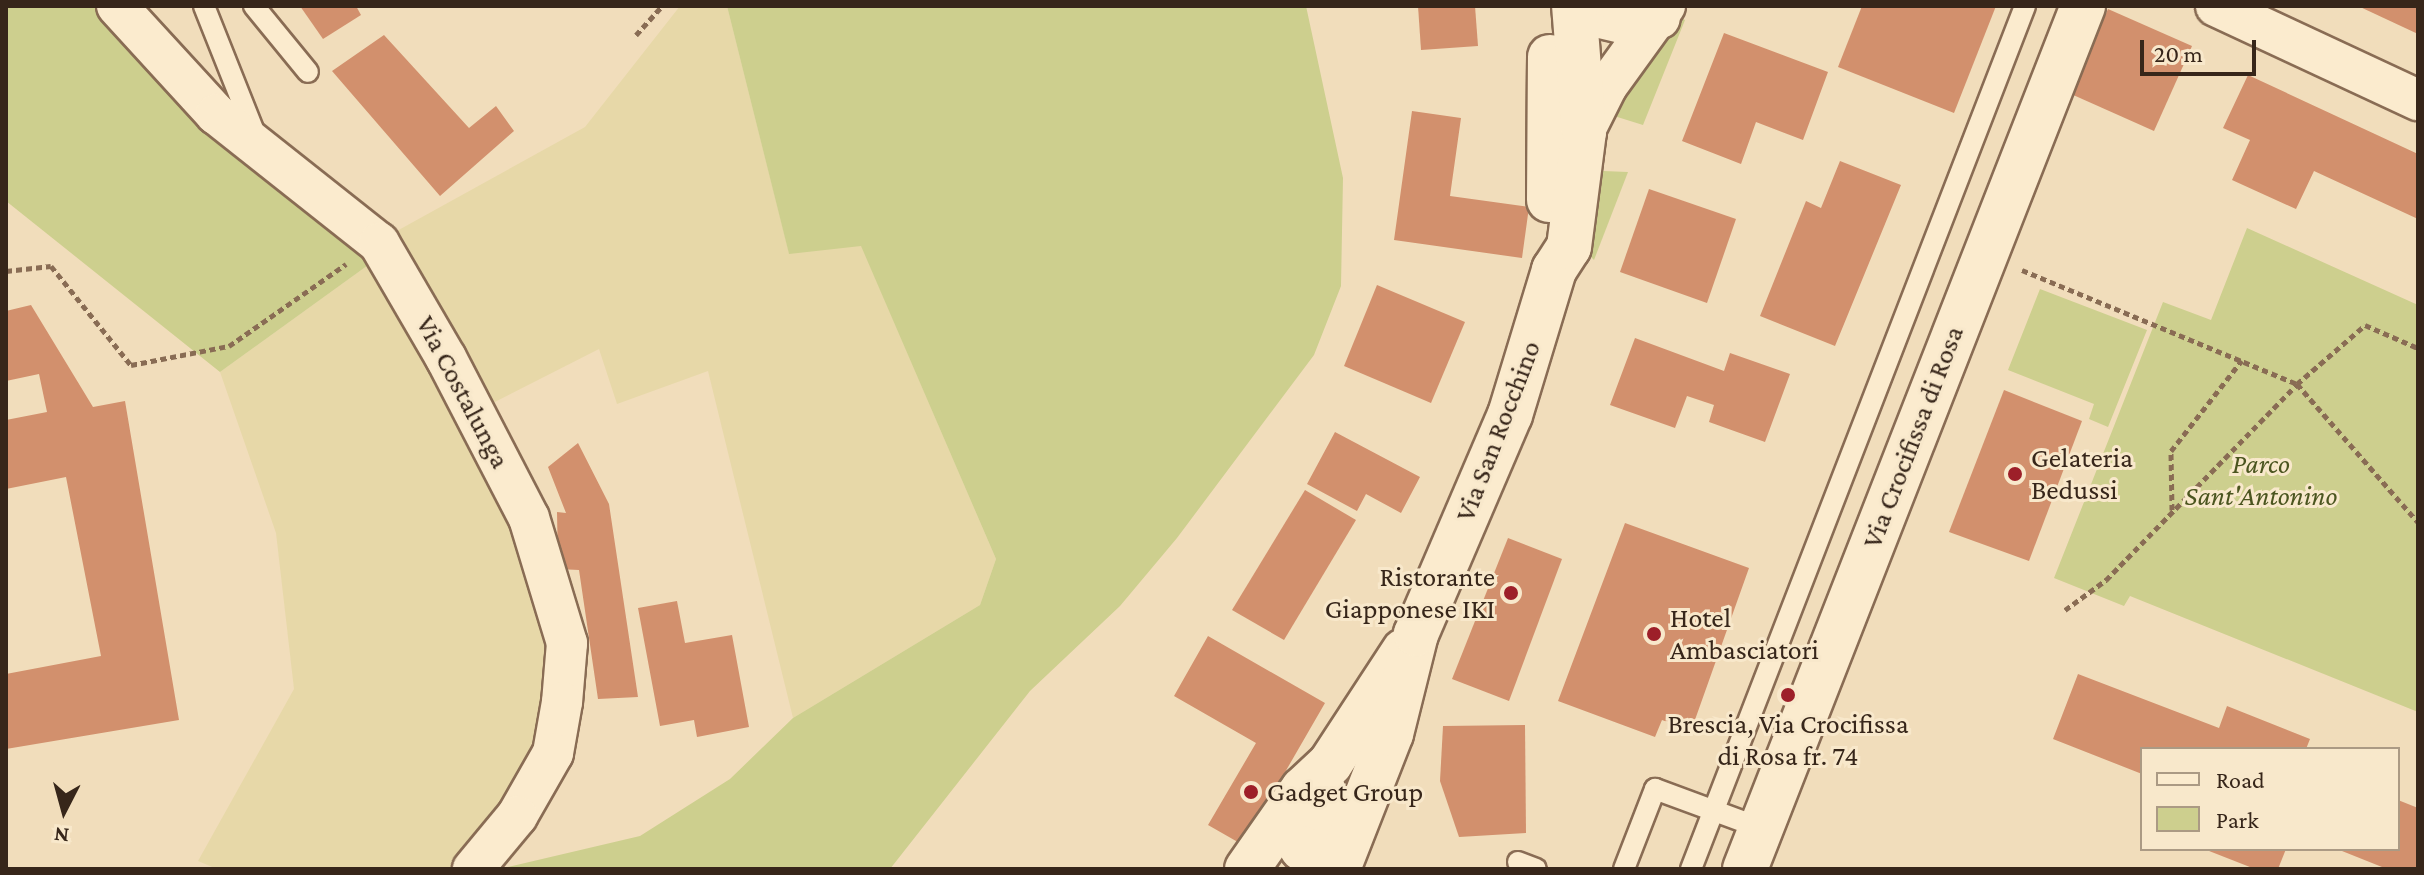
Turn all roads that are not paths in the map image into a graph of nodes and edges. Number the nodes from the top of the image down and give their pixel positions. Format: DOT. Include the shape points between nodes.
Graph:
graph roads {
  1 [pos="117,6"];
  2 [pos="204,6"];
  3 [pos="254,6"];
  4 [pos="2025,6"];
  5 [pos="2083,6"];
  6 [pos="2216,6"];
  7 [pos="1566,8"];
  8 [pos="1663,12"];
  9 [pos="308,72"];
  10 [pos="2418,100"];
  11 [pos="1584,132"];
  12 [pos="261,150"];
  13 [pos="1554,270"];
  14 [pos="1416,634"];
  15 [pos="1330,764"];
  16 [pos="1714,811"];
  17 [pos="1761,828"];
  18 [pos="1692,868"];
  19 [pos="473,869"];
  20 [pos="1247,869"];
  21 [pos="1328,869"];
  22 [pos="1338,869"];
  23 [pos="1624,869"];
  24 [pos="1745,869"];
  1 -- 12 [label="street, Via Costalunga" via="216,114"];
  2 -- 12 [label="lane"];
  3 -- 9 [label="lane"];
  4 -- 16 [label="lane"];
  5 -- 17 [label="street, Via Crocifissa di Rosa" via="2021,193 1983,256"];
  6 -- 10 [label="street"];
  7 -- 8 [label="street" via="1622,23"];
  7 -- 11 [label="street, Via San Rocchino"];
  7 -- 13 [label="street, Via San Rocchino" via="1547,228"];
  8 -- 11 [label="street" via="1607,86"];
  11 -- 13 [label="street, Via San Rocchino" via="1569,247"];
  12 -- 19 [label="street, Via Costalunga" via="384,251 529,518 567,643 553,753 517,816"];
  13 -- 14 [label="street, Via San Rocchino" via="1510,415"];
  14 -- 15 [label="street, Via San Rocchino"];
  14 -- 22 [label="street, Via San Rocchino" via="1391,734"];
  15 -- 20 [label="street, Via San Rocchino" via="1303,789"];
  15 -- 21 [label="street" via="1302,848"];
  16 -- 17 [label="lane"];
  16 -- 18 [label="lane"];
  16 -- 23 [label="lane" via="1655,789"];
  17 -- 24 [label="street, Via Crocifissa di Rosa"];
}
